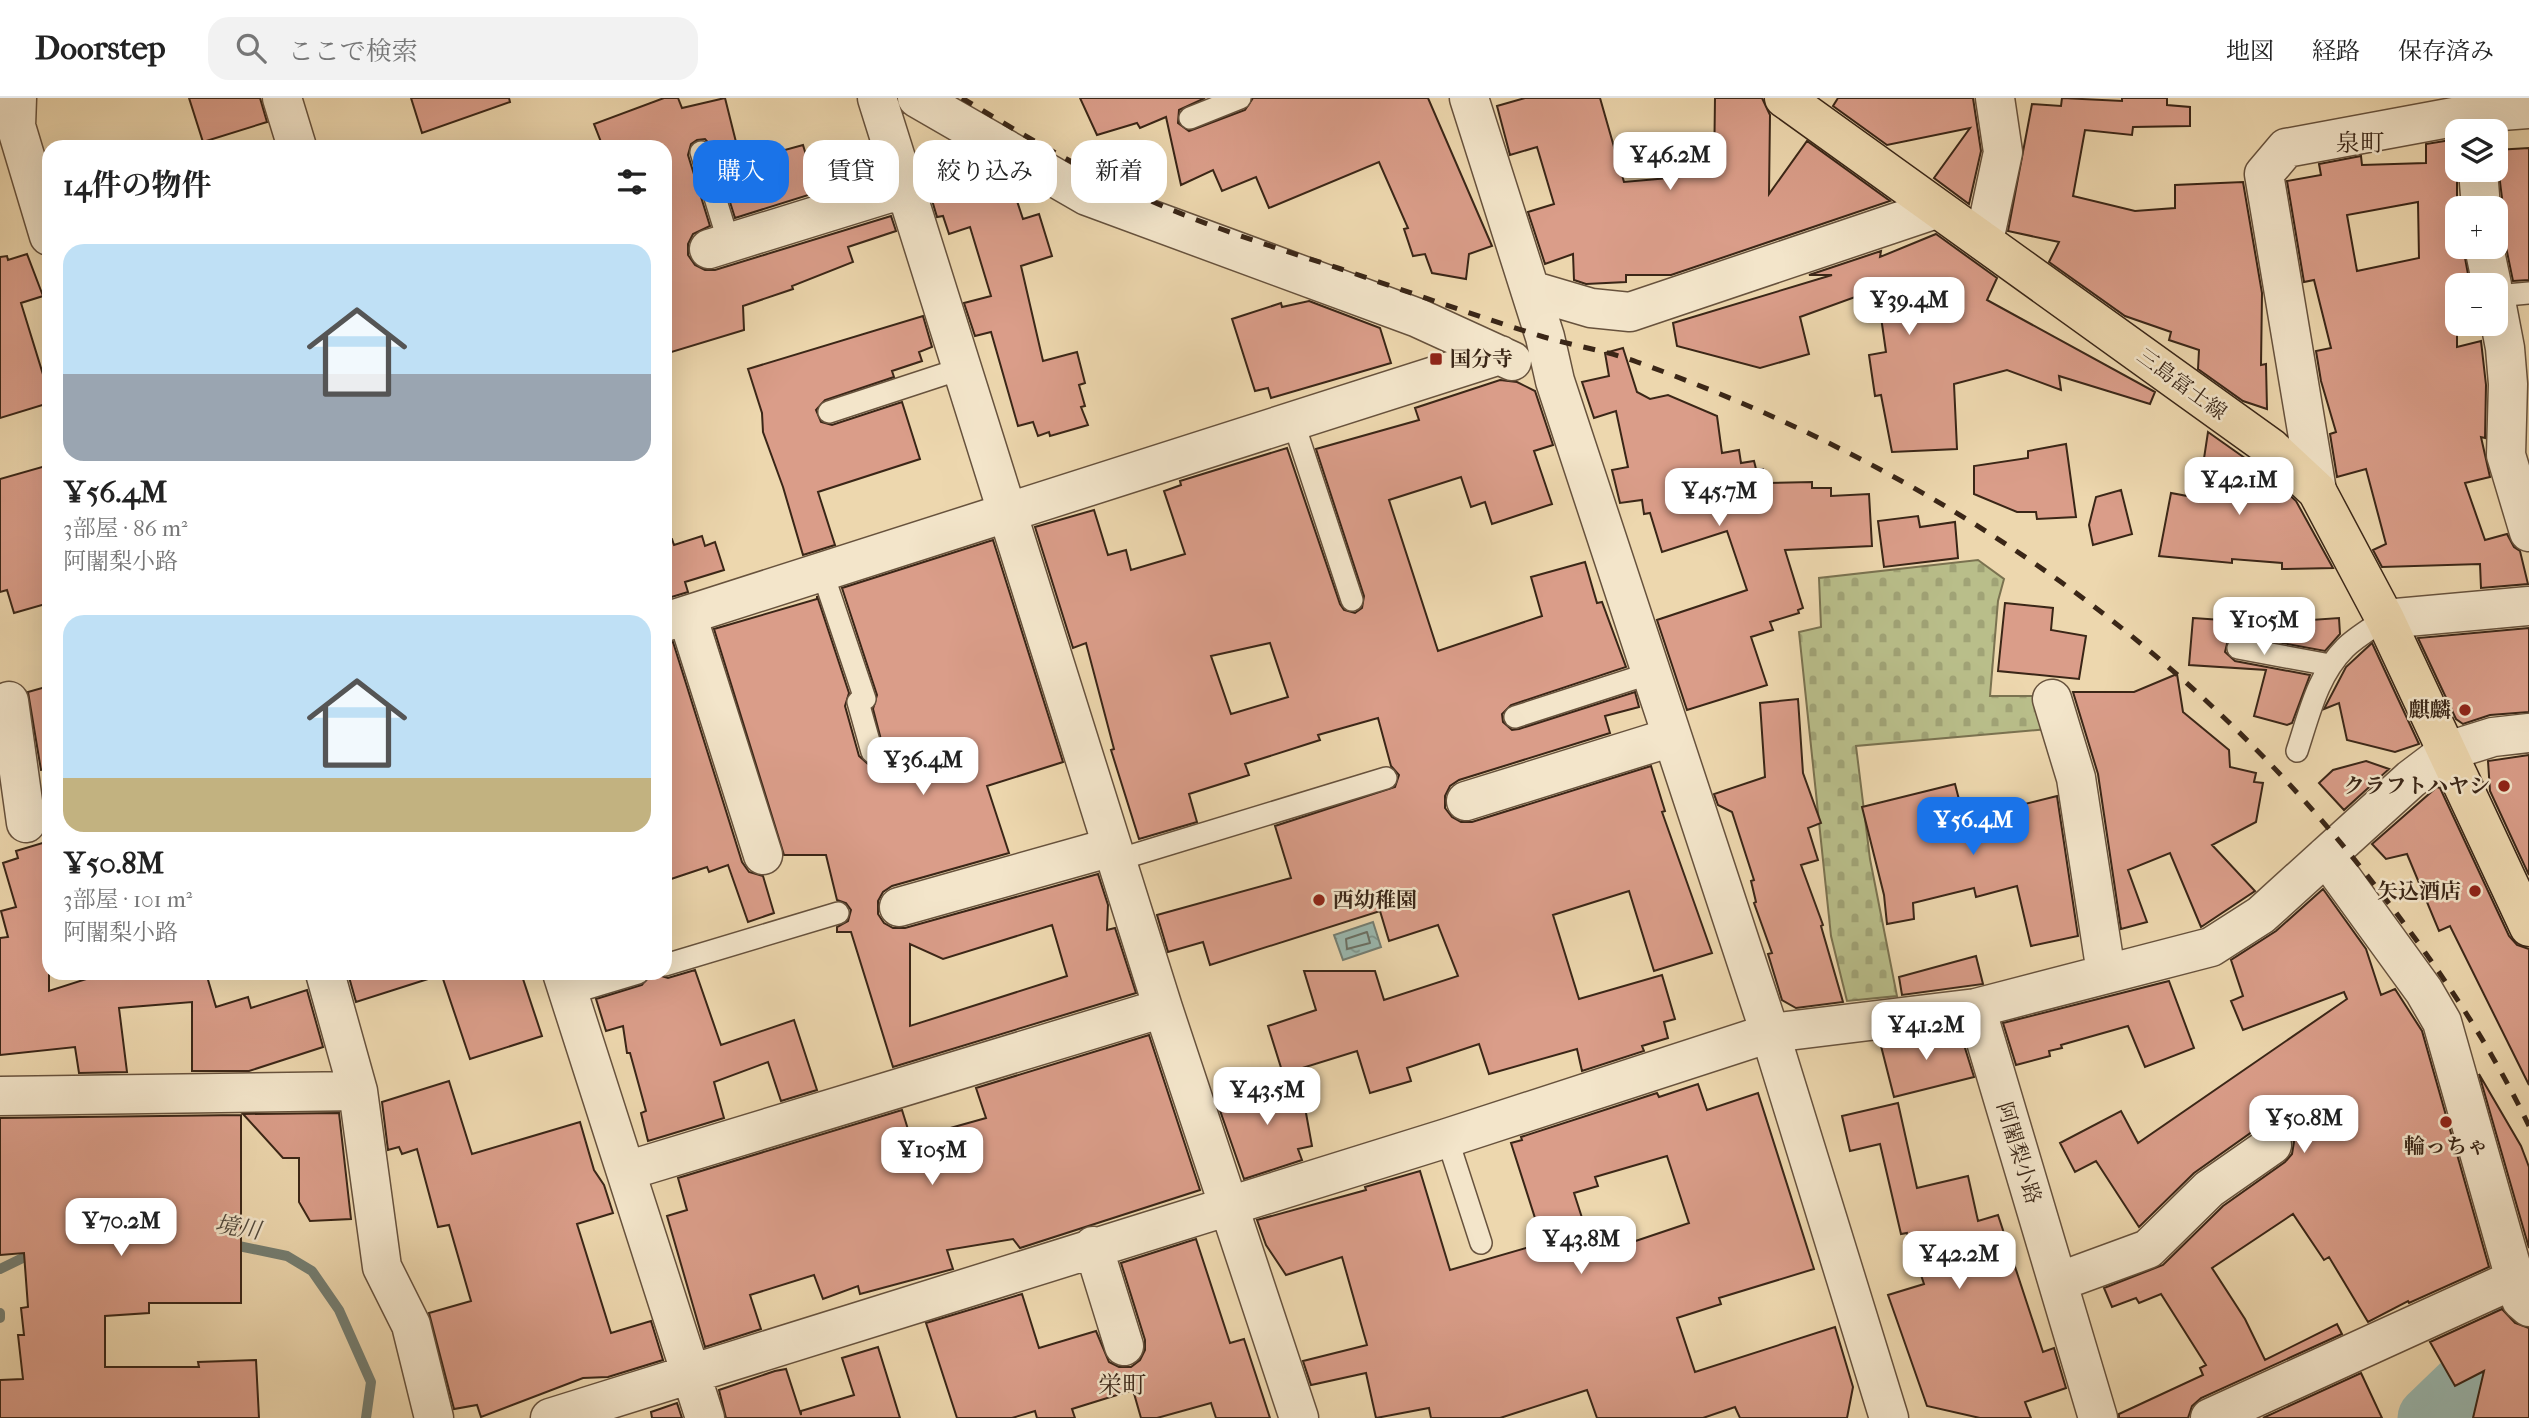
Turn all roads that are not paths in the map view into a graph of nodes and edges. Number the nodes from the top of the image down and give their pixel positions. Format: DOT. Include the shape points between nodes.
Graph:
graph roads {
  1 [pos="17,98"];
  2 [pos="282,98"];
  3 [pos="877,98"];
  4 [pos="917,98"];
  5 [pos="1240,98"];
  6 [pos="1469,98"];
  7 [pos="1784,98"];
  8 [pos="1995,98"];
  9 [pos="2529,109"];
  10 [pos="2476,114"];
  11 [pos="1189,118"];
  12 [pos="295,140"];
  13 [pos="906,188"];
  14 [pos="711,203"];
  15 [pos="1936,209"];
  16 [pos="42,213"];
  17 [pos="1984,241"];
  18 [pos="719,246"];
  19 [pos="1530,290"];
  20 [pos="2529,293"];
  21 [pos="2508,297"];
  22 [pos="2503,336"];
  23 [pos="1500,355"];
  24 [pos="963,368"];
  25 [pos="1555,381"];
  26 [pos="828,412"];
  27 [pos="1293,421"];
  28 [pos="2317,491"];
  29 [pos="1009,512"];
  30 [pos="2529,532"];
  31 [pos="822,571"];
  32 [pos="1352,600"];
  33 [pos="2529,606"];
  34 [pos="676,618"];
  35 [pos="2385,619"];
  36 [pos="2238,648"];
  37 [pos="2330,664"];
  38 [pos="1651,673"];
  39 [pos="2052,699"];
  40 [pos="9,701"];
  41 [pos="1515,717"];
  42 [pos="2529,733"];
  43 [pos="1672,737"];
  44 [pos="2297,751"];
  45 [pos="2448,751"];
  46 [pos="872,752"];
  47 [pos="1386,778"];
  48 [pos="1466,801"];
  49 [pos="25,823"];
  50 [pos="1114,853"];
  51 [pos="763,855"];
  52 [pos="2326,856"];
  53 [pos="899,907"];
  54 [pos="838,913"];
  55 [pos="2529,927"];
  56 [pos="672,963"];
  57 [pos="2106,974"];
  58 [pos="327,980"];
  59 [pos="587,980"];
  60 [pos="565,983"];
  61 [pos="1163,1008"];
  62 [pos="1976,1008"];
  63 [pos="1770,1033"];
  64 [pos="358,1091"];
  65 [pos="0,1096"];
  66 [pos="1447,1138"];
  67 [pos="2272,1145"];
  68 [pos="626,1171"];
  69 [pos="1227,1204"];
  70 [pos="1482,1243"];
  71 [pos="1093,1247"];
  72 [pos="2058,1282"];
  73 [pos="2522,1295"];
  74 [pos="1124,1346"];
  75 [pos="691,1374"];
  76 [pos="434,1418"];
  77 [pos="550,1418"];
  78 [pos="705,1418"];
  79 [pos="1299,1418"];
  80 [pos="1889,1418"];
  81 [pos="2098,1418"];
  82 [pos="2210,1418"];
  1 -- 16 [label="street" via="16,126"];
  2 -- 12 [label="street"];
  3 -- 13 [label="street"];
  4 -- 23 [label="street" via="1087,196 1418,318"];
  5 -- 11 [label="lane"];
  6 -- 19 [label="street"];
  7 -- 15 [label="main road, 三島富士線"];
  8 -- 17 [label="street" via="2003,152"];
  9 -- 10 [label="street"];
  10 -- 28 [label="street" via="2286,148 2263,174"];
  13 -- 18 [label="street"];
  13 -- 24 [label="street"];
  14 -- 18 [label="lane"];
  15 -- 17 [label="main road, 三島富士線"];
  15 -- 19 [label="street" via="1630,312 1591,308"];
  17 -- 28 [label="main road, 三島富士線" via="2271,448"];
  19 -- 25 [label="street"];
  20 -- 21 [label="lane"];
  22 -- 30 [label="street" via="2508,384 2506,455"];
  23 -- 25 [label="street"];
  23 -- 27 [label="street"];
  24 -- 26 [label="lane"];
  24 -- 29 [label="street"];
  25 -- 38 [label="street"];
  27 -- 29 [label="street"];
  27 -- 32 [label="lane"];
  28 -- 35 [label="main road, 三島富士線"];
  29 -- 31 [label="street"];
  29 -- 50 [label="street"];
  31 -- 34 [label="street"];
  31 -- 46 [label="lane" via="865,699 858,702"];
  33 -- 35 [label="street"];
  34 -- 51 [label="street"];
  35 -- 37 [label="lane" via="2346,646"];
  35 -- 45 [label="main road, 三島富士線"];
  36 -- 37 [label="lane"];
  37 -- 44 [label="lane" via="2316,691"];
  38 -- 41 [label="lane"];
  38 -- 43 [label="street"];
  39 -- 57 [label="street" via="2076,778"];
  40 -- 49 [label="street"];
  42 -- 45 [label="street" via="2474,741"];
  43 -- 48 [label="street"];
  43 -- 63 [label="street"];
  45 -- 52 [label="street"];
  45 -- 55 [label="main road, 三島富士線"];
  47 -- 50 [label="lane"];
  50 -- 53 [label="street"];
  50 -- 61 [label="street"];
  52 -- 57 [label="street" via="2227,939 2185,956"];
  52 -- 73 [label="street" via="2442,1022"];
  54 -- 56 [label="lane"];
  57 -- 62 [label="street"];
  58 -- 64 [label="street"];
  59 -- 60 [label="lane"];
  60 -- 68 [label="street"];
  61 -- 68 [label="street"];
  61 -- 69 [label="street"];
  62 -- 63 [label="street"];
  62 -- 72 [label="street, 阿闍梨小路"];
  63 -- 66 [label="street"];
  63 -- 80 [label="street"];
  64 -- 65 [label="street"];
  64 -- 76 [label="street" via="382,1267 411,1325"];
  66 -- 69 [label="street"];
  66 -- 70 [label="lane"];
  67 -- 72 [label="street" via="2209,1189 2148,1249"];
  68 -- 75 [label="street"];
  69 -- 71 [label="street"];
  69 -- 79 [label="street"];
  71 -- 74 [label="street"];
  71 -- 75 [label="street"];
  72 -- 81 [label="street, 阿闍梨小路"];
  73 -- 82 [label="street"];
  75 -- 77 [label="street"];
  75 -- 78 [label="street"];
}
